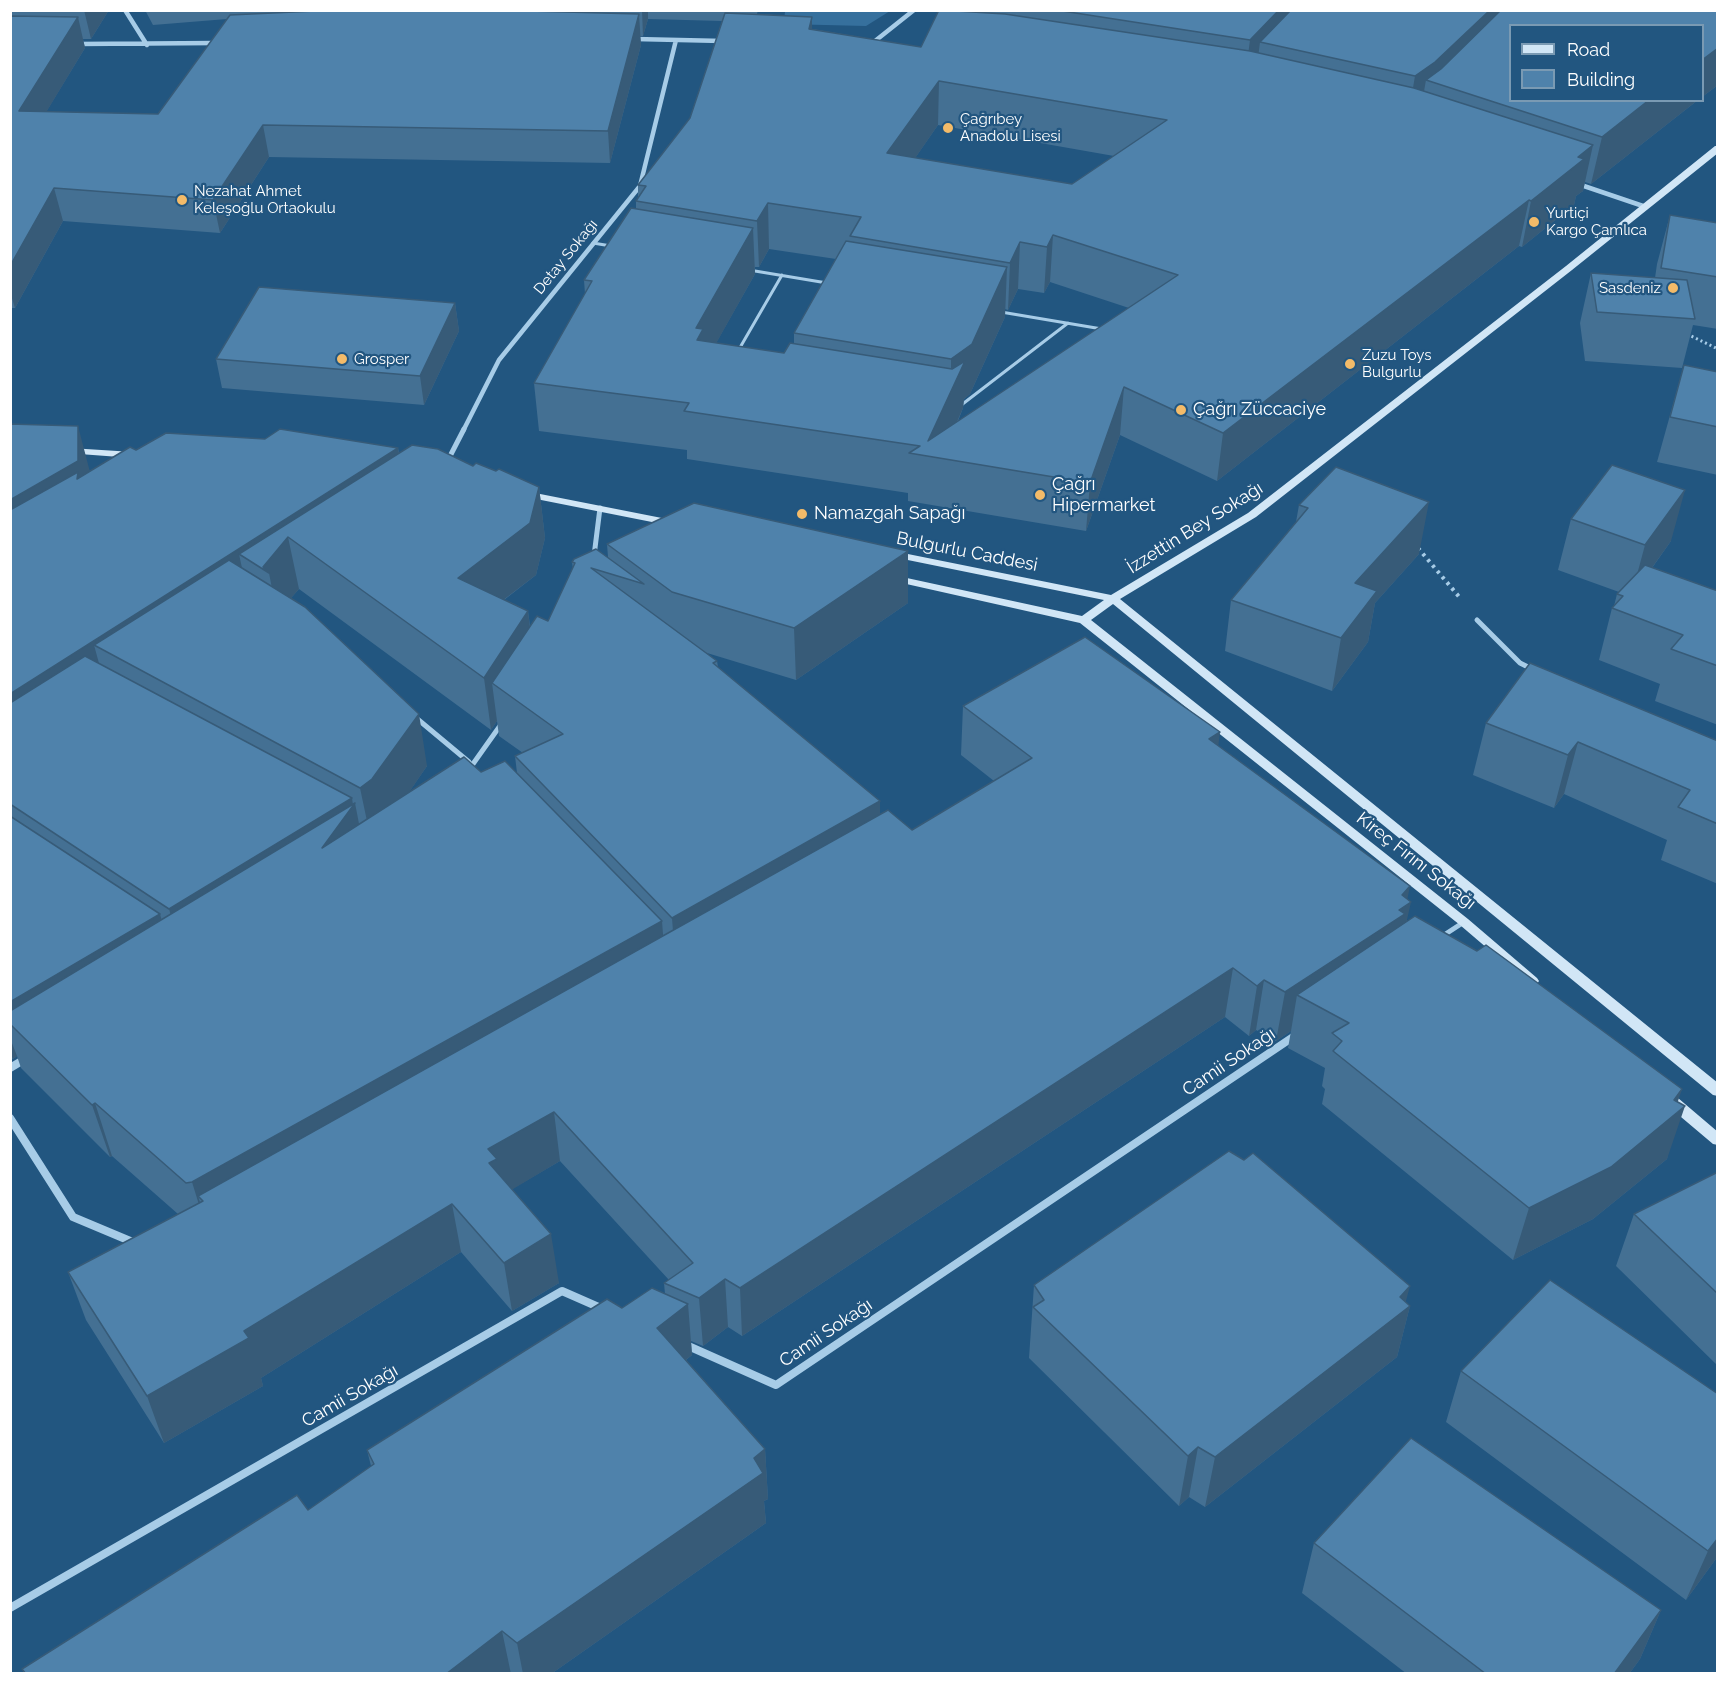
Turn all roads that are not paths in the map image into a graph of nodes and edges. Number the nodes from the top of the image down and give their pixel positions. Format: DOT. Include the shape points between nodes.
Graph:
graph roads {
  1 [pos="125,10"];
  2 [pos="914,10"];
  3 [pos="632,39"];
  4 [pos="676,40"];
  5 [pos="733,41"];
  6 [pos="227,42"];
  7 [pos="68,43"];
  8 [pos="147,45"];
  9 [pos="858,45"];
  10 [pos="869,45"];
  11 [pos="880,46"];
  12 [pos="1718,148"];
  13 [pos="1576,183"];
  14 [pos="1643,206"];
  15 [pos="593,243"];
  16 [pos="615,247"];
  17 [pos="738,268"];
  18 [pos="782,275"];
  19 [pos="828,283"];
  20 [pos="999,312"];
  21 [pos="1068,323"];
  22 [pos="1113,331"];
  23 [pos="736,355"];
  24 [pos="951,413"];
  25 [pos="56,450"];
  26 [pos="147,456"];
  27 [pos="445,466"];
  28 [pos="508,490"];
  29 [pos="600,508"];
  30 [pos="679,524"];
  31 [pos="884,552"];
  32 [pos="593,564"];
  33 [pos="876,574"];
  34 [pos="1113,599"];
  35 [pos="1084,620"];
  36 [pos="1477,620"];
  37 [pos="1541,674"];
  38 [pos="405,710"];
  39 [pos="504,720"];
  40 [pos="474,766"];
  41 [pos="465,774"];
  42 [pos="482,774"];
  43 [pos="1464,922"];
  44 [pos="1435,942"];
  45 [pos="1546,992"];
  46 [pos="1307,1028"];
  47 [pos="31,1056"];
  48 [pos="10,1068"];
  49 [pos="1718,1091"];
  50 [pos="1663,1094"];
  51 [pos="10,1118"];
  52 [pos="1718,1140"];
  53 [pos="139,1245"];
  54 [pos="616,1314"];
  55 [pos="680,1343"];
  56 [pos="10,1608"];
  1 -- 8 [label="street"];
  2 -- 10 [label="street"];
  3 -- 4 [label="street"];
  4 -- 5 [label="street"];
  4 -- 15 [label="street, Detay Sokağı" via="640,186"];
  6 -- 8 [label="street"];
  7 -- 8 [label="street"];
  9 -- 10 [label="street"];
  10 -- 11 [label="street"];
  12 -- 14 [label="main road, İzzettin Bey Sokağı"];
  13 -- 14 [label="street"];
  14 -- 34 [label="main road, İzzettin Bey Sokağı" via="1252,515"];
  15 -- 16 [label="lane"];
  15 -- 27 [label="street, Detay Sokağı" via="499,360"];
  17 -- 18 [label="lane"];
  18 -- 19 [label="lane"];
  18 -- 23 [label="lane"];
  20 -- 21 [label="lane"];
  21 -- 22 [label="lane"];
  21 -- 24 [label="lane"];
  25 -- 26 [label="main road"];
  28 -- 29 [label="main road"];
  29 -- 30 [label="main road"];
  29 -- 32 [label="street"];
  31 -- 34 [label="main road, Bulgurlu Caddesi"];
  33 -- 35 [label="main road"];
  34 -- 35 [label="main road, İzzettin Bey Sokağı"];
  34 -- 49 [label="main road, Kireç Fırını Sokağı"];
  35 -- 43 [label="main road, Kireç Fırını Sokağı"];
  36 -- 37 [label="street" via="1520,663"];
  38 -- 40 [label="street"];
  39 -- 40 [label="street"];
  40 -- 41 [label="street"];
  40 -- 42 [label="street"];
  43 -- 44 [label="street"];
  43 -- 45 [label="main road, Kireç Fırını Sokağı"];
  46 -- 55 [label="street, Camii Sokağı" via="776,1385"];
  47 -- 48 [label="street"];
  50 -- 52 [label="main road"];
  51 -- 53 [label="street" via="73,1217"];
  54 -- 56 [label="street, Camii Sokağı" via="562,1291"];
}
